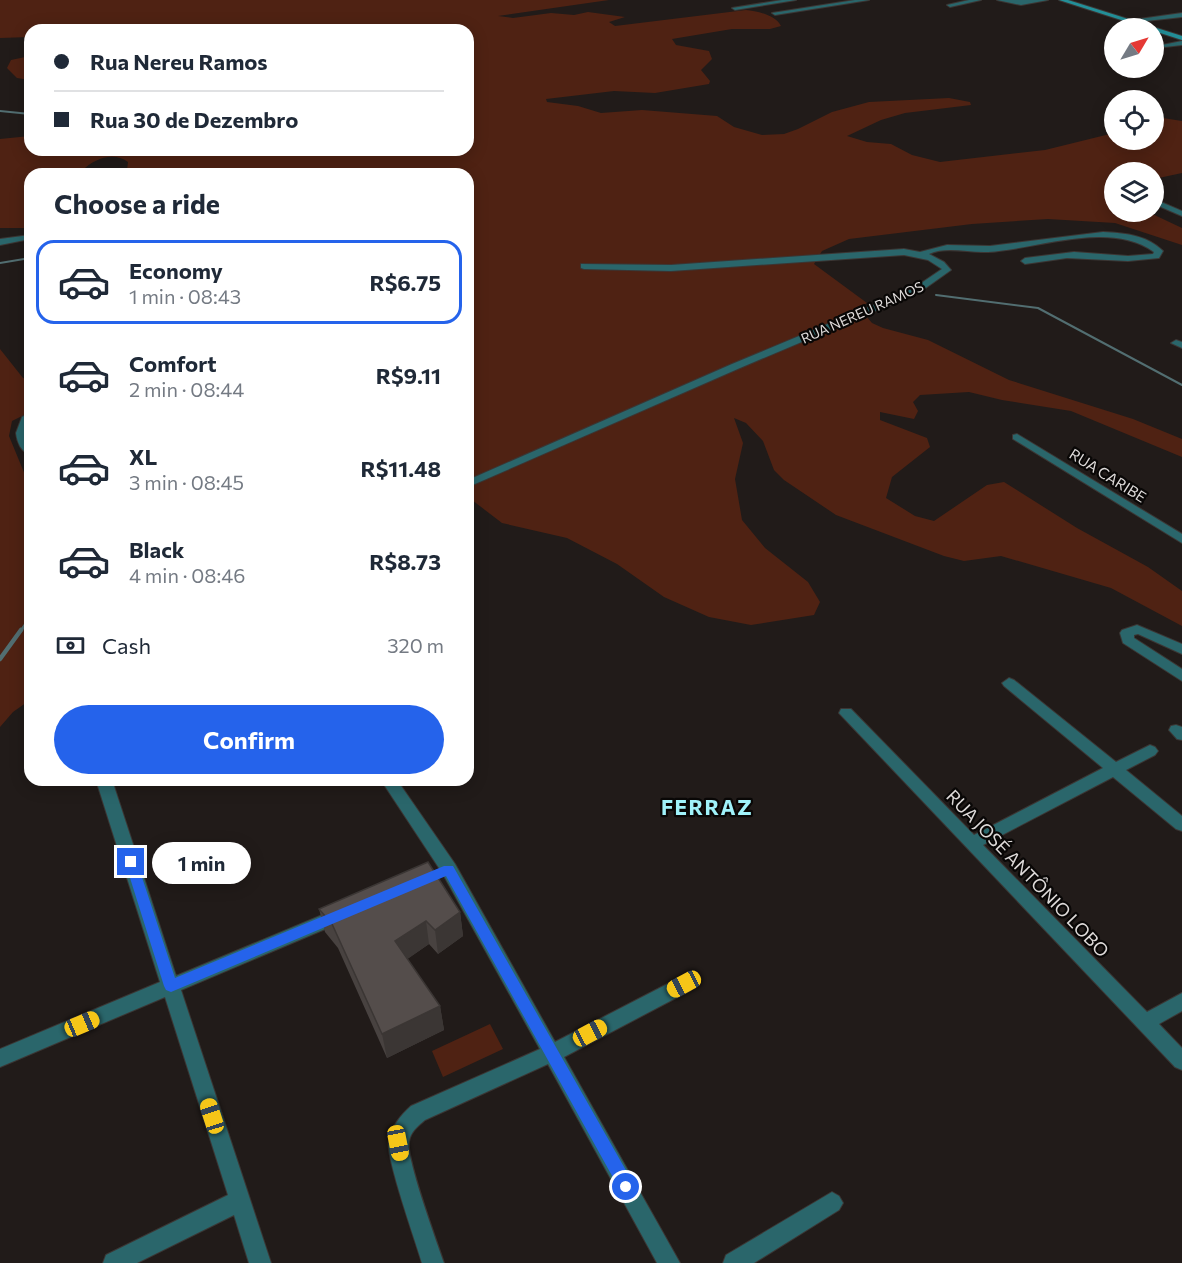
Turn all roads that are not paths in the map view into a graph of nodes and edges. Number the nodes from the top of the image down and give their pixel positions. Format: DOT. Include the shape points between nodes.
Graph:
graph roads {
  1 [pos="792,0"];
  2 [pos="810,0"];
  3 [pos="866,0"];
  4 [pos="978,0"];
  5 [pos="1000,0"];
  6 [pos="1045,0"];
  7 [pos="1062,0"];
  8 [pos="950,5"];
  9 [pos="825,6"];
  10 [pos="735,8"];
  11 [pos="836,10"];
  12 [pos="775,13"];
  13 [pos="1182,17"];
  14 [pos="1119,18"];
  15 [pos="1164,19"];
  16 [pos="1164,33"];
  17 [pos="1182,38"];
  18 [pos="1182,43"];
  19 [pos="1165,45"];
  20 [pos="1164,206"];
  21 [pos="1182,214"];
  22 [pos="24,238"];
  23 [pos="0,242"];
  24 [pos="1030,243"];
  25 [pos="922,254"];
  26 [pos="1051,257"];
  27 [pos="1025,261"];
  28 [pos="584,266"];
  29 [pos="24,421"];
  30 [pos="1017,437"];
  31 [pos="24,445"];
  32 [pos="474,481"];
  33 [pos="1182,539"];
  34 [pos="1182,649"];
  35 [pos="1182,676"];
  36 [pos="1009,683"];
  37 [pos="846,713"];
  38 [pos="1150,751"];
  39 [pos="1114,770"];
  40 [pos="106,786"];
  41 [pos="393,786"];
  42 [pos="1182,825"];
  43 [pos="972,843"];
  44 [pos="352,910"];
  45 [pos="684,984"];
  46 [pos="171,986"];
  47 [pos="1182,1001"];
  48 [pos="1145,1023"];
  49 [pos="552,1053"];
  50 [pos="0,1058"];
  51 [pos="1182,1061"];
  52 [pos="239,1201"];
  53 [pos="832,1203"];
  54 [pos="114,1263"];
  55 [pos="260,1263"];
  56 [pos="433,1263"];
  57 [pos="669,1263"];
  58 [pos="734,1263"];
  1 -- 10 [label="street"];
  2 -- 9 [label="street"];
  3 -- 9 [label="street"];
  4 -- 8 [label="street"];
  5 -- 6 [label="street"];
  7 -- 14 [label="main road"];
  9 -- 11 [label="street"];
  9 -- 12 [label="street"];
  13 -- 15 [label="street"];
  16 -- 17 [label="main road"];
  18 -- 19 [label="street"];
  20 -- 21 [label="street"];
  22 -- 23 [label="street"];
  24 -- 25 [label="street" via="988,249 934,248"];
  24 -- 26 [label="street"];
  24 -- 26 [label="street" via="1116,235 1142,240 1160,250 1156,256 1118,259"];
  25 -- 28 [label="street, RUA NEREU RAMOS" via="892,252 656,268"];
  25 -- 32 [label="street, RUA NEREU RAMOS" via="942,263 947,270 917,290"];
  26 -- 27 [label="street"];
  29 -- 31 [label="street"];
  30 -- 33 [label="street, RUA CARIBE"];
  34 -- 35 [label="street" via="1137,629 1127,633 1128,640"];
  36 -- 39 [label="street"];
  37 -- 43 [label="street, RUA JOSÉ ANTÔNIO LOBO"];
  38 -- 39 [label="street"];
  39 -- 42 [label="street"];
  39 -- 43 [label="street"];
  40 -- 46 [label="street"];
  41 -- 49 [label="street"];
  43 -- 48 [label="street, RUA JOSÉ ANTÔNIO LOBO"];
  44 -- 46 [label="street"];
  45 -- 49 [label="street"];
  46 -- 50 [label="street"];
  46 -- 52 [label="street"];
  47 -- 48 [label="street"];
  48 -- 51 [label="street, RUA JOSÉ ANTÔNIO LOBO"];
  49 -- 56 [label="street" via="418,1113 405,1125 398,1143 402,1164"];
  49 -- 57 [label="street"];
  52 -- 54 [label="street"];
  52 -- 55 [label="street"];
  53 -- 58 [label="street"];
}
